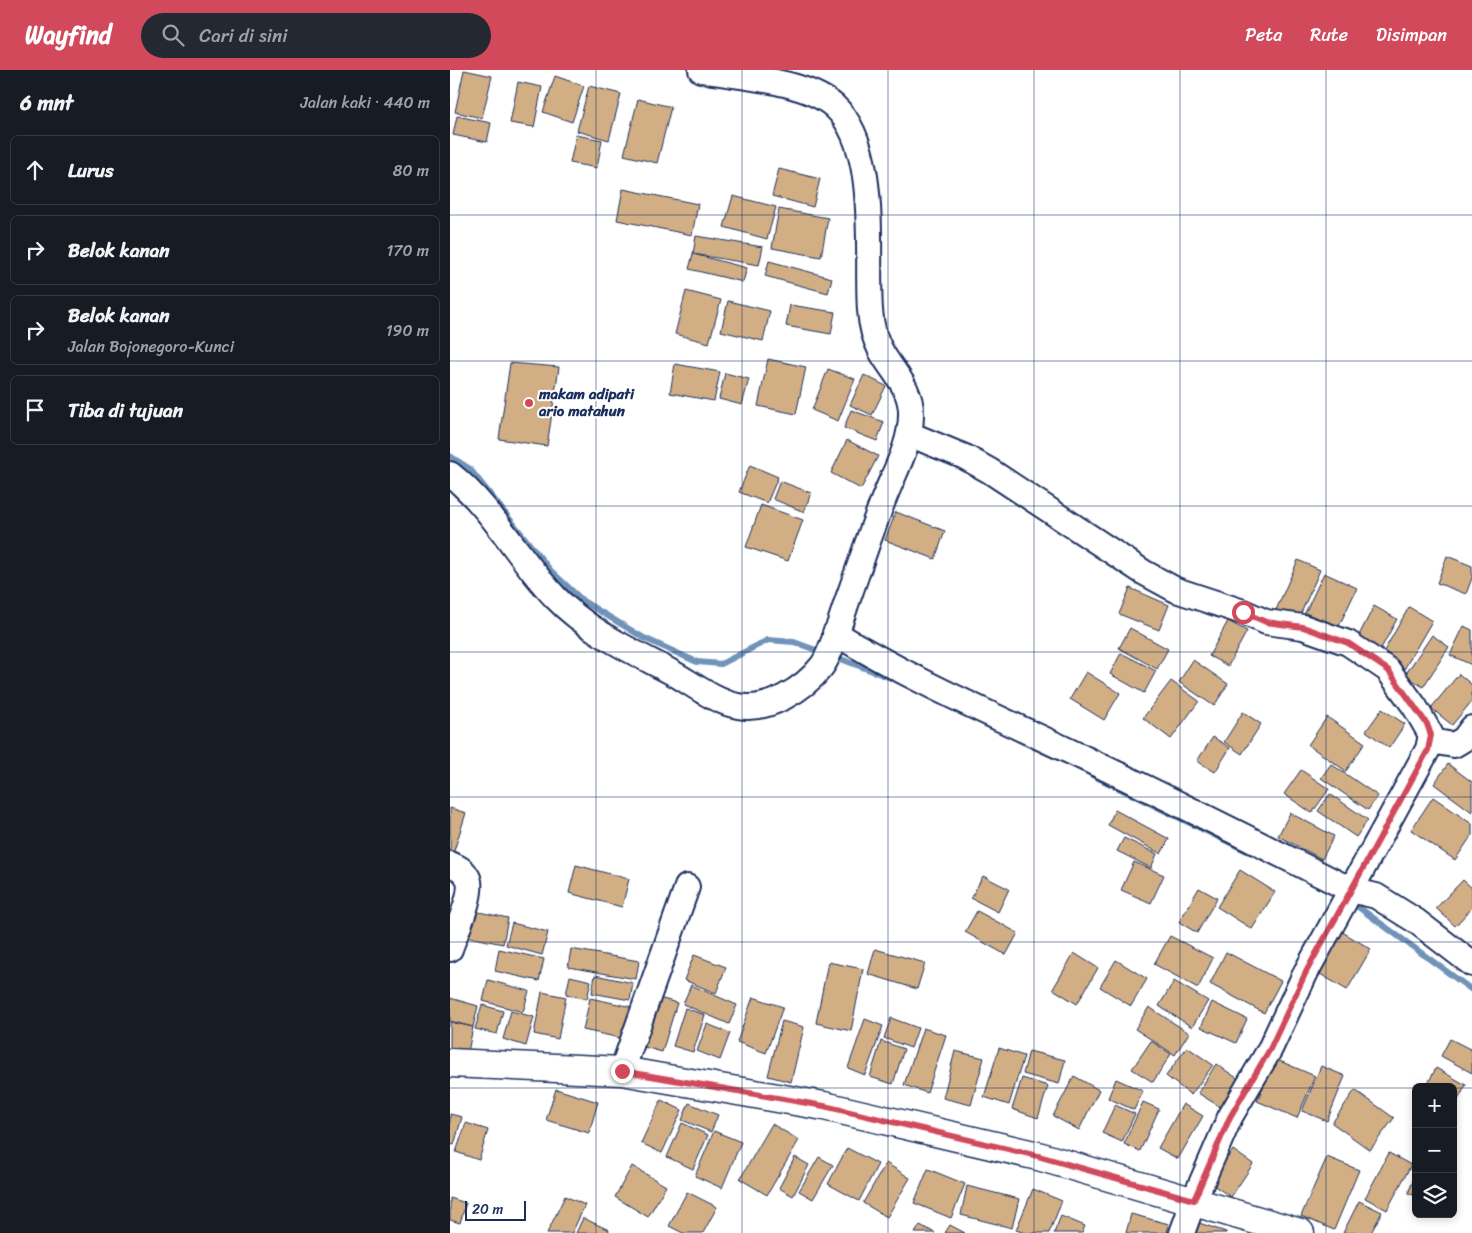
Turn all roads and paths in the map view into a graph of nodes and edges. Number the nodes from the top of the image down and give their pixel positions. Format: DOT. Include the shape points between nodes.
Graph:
graph roads {
  1 [pos="701,70"];
  2 [pos="908,434"];
  3 [pos="450,474"];
  4 [pos="834,636"];
  5 [pos="1472,728"];
  6 [pos="1430,741"];
  7 [pos="450,864"];
  8 [pos="687,887"];
  9 [pos="1347,900"];
  10 [pos="450,949"];
  11 [pos="1472,964"];
  12 [pos="450,1063"];
  13 [pos="622,1071"];
  14 [pos="1194,1200"];
  15 [pos="1182,1233"];
  16 [pos="1300,1233"];
  1 -- 2 [label="street" via="779,84 822,98 835,107 857,138 866,194 872,330 909,397"];
  2 -- 4 [label="street"];
  2 -- 6 [label="street" via="990,471 1143,572 1176,590 1266,622 1303,627 1348,643 1388,670 1427,724"];
  3 -- 4 [label="street" via="477,500 557,599 589,627 725,702 751,707 787,696 823,665"];
  4 -- 9 [label="street" via="1123,777"];
  5 -- 6 [label="street" via="1454,746"];
  6 -- 9 [label="street"];
  7 -- 10 [label="street" via="462,869 469,879 470,890"];
  8 -- 13 [label="street"];
  9 -- 11 [label="street" via="1376,896 1416,921"];
  9 -- 14 [label="street" via="1306,972 1270,1049 1230,1117"];
  12 -- 13 [label="main road"];
  13 -- 14 [label="main road" via="824,1106 1038,1156"];
  14 -- 15 [label="street"];
  14 -- 16 [label="main road"];
}
